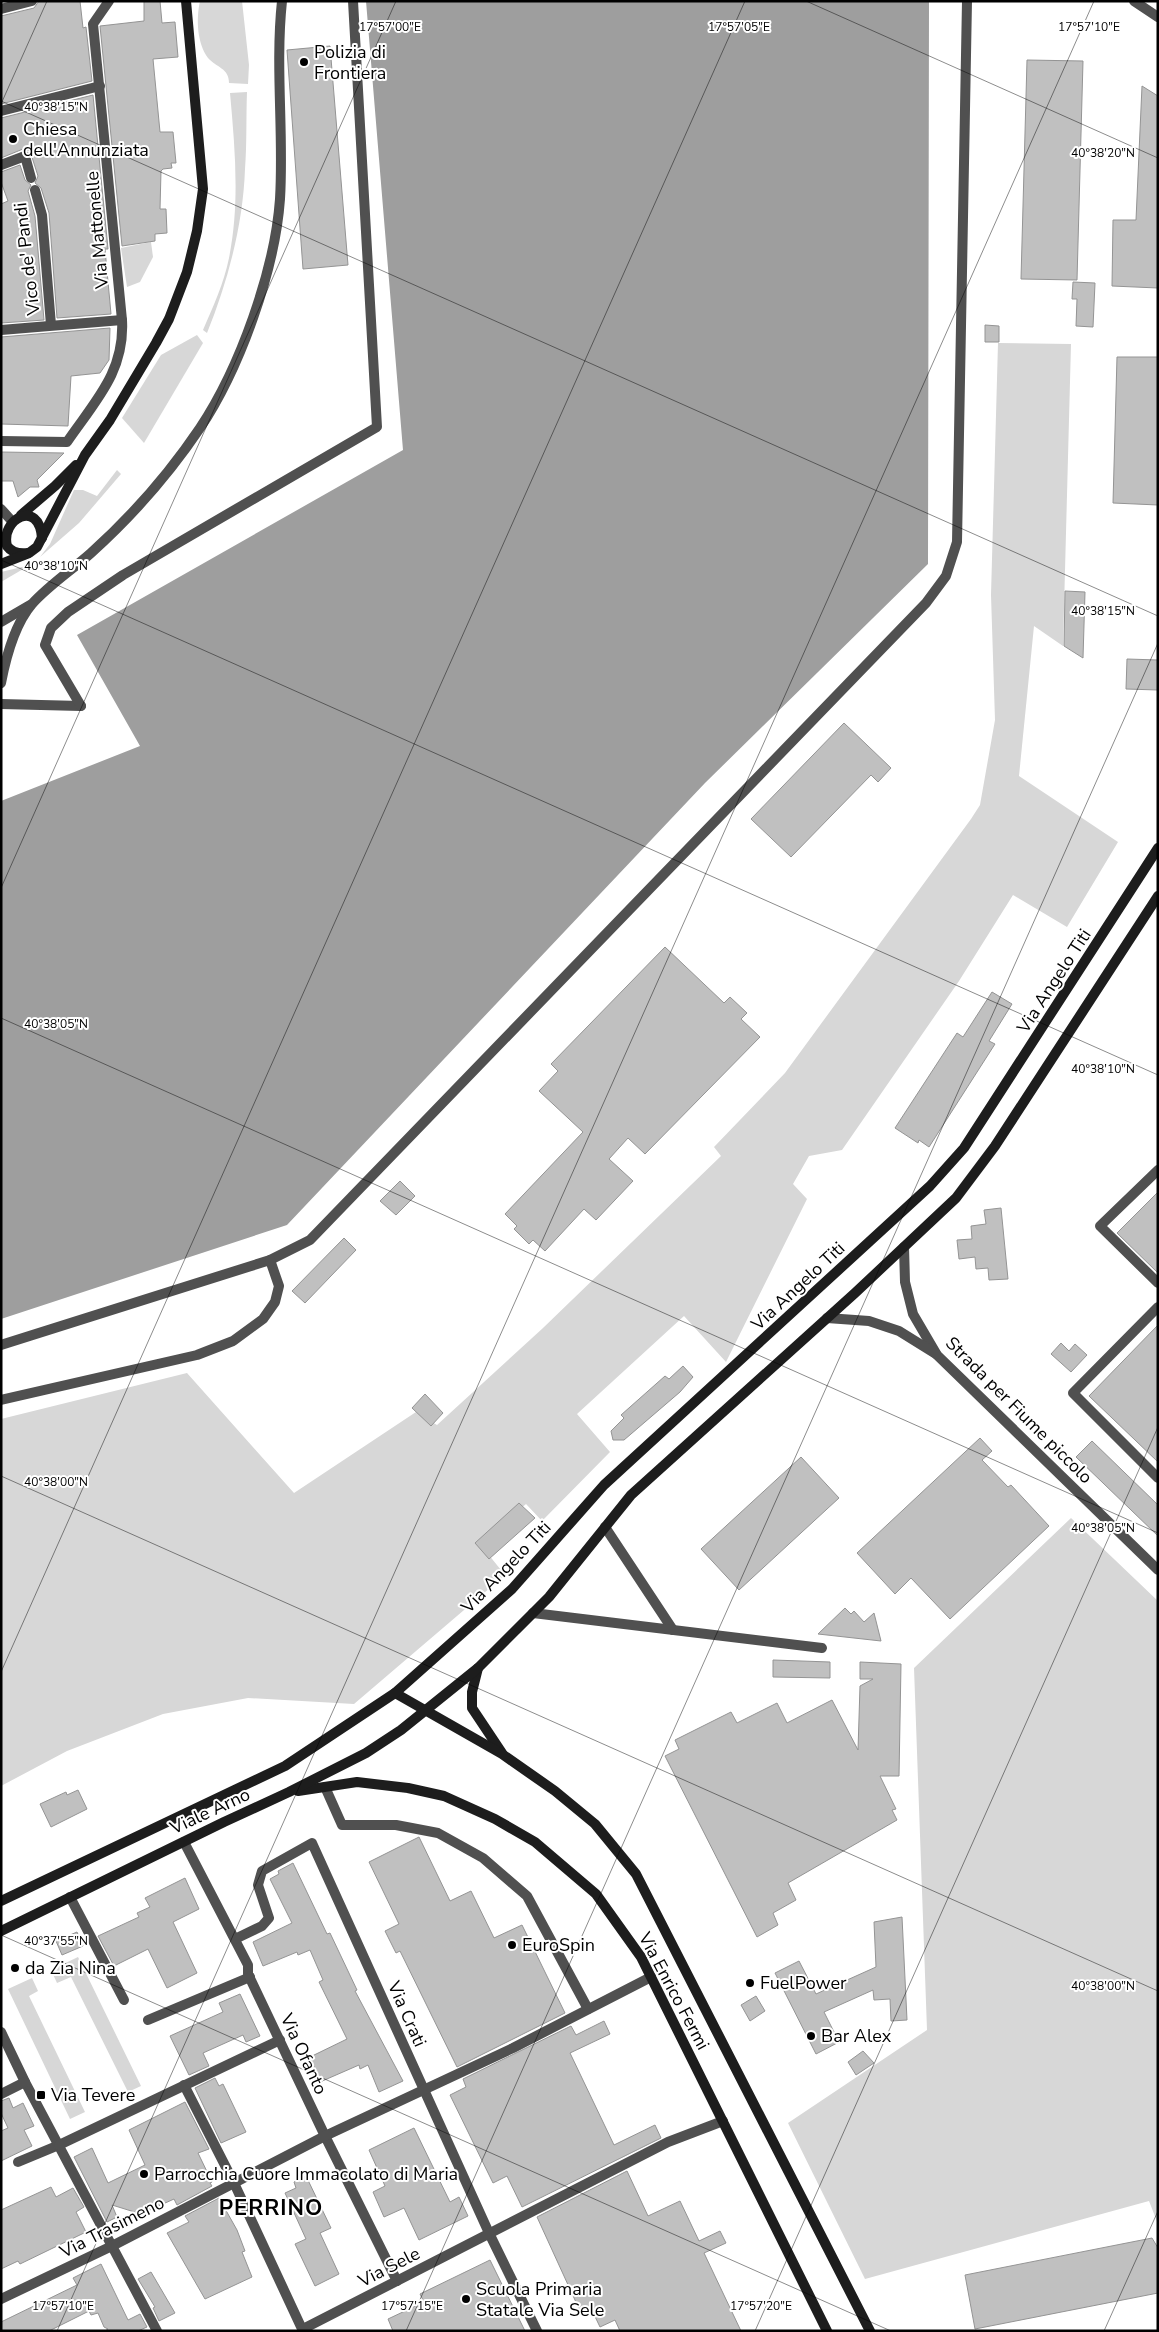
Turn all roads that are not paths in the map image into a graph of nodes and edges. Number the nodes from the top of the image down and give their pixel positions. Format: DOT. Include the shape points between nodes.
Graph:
graph roads {
  1 [pos="32,1"];
  2 [pos="186,1"];
  3 [pos="194,1"];
  4 [pos="282,1"];
  5 [pos="353,1"];
  6 [pos="967,1"];
  7 [pos="1134,1"];
  8 [pos="106,2"];
  9 [pos="12,4"];
  10 [pos="1,10"];
  11 [pos="1158,17"];
  12 [pos="189,28"];
  13 [pos="100,86"];
  14 [pos="1,111"];
  15 [pos="1,165"];
  16 [pos="31,178"];
  17 [pos="35,190"];
  18 [pos="122,320"];
  19 [pos="51,325"];
  20 [pos="1,330"];
  21 [pos="1,441"];
  22 [pos="85,455"];
  23 [pos="1,509"];
  24 [pos="20,515"];
  25 [pos="10,520"];
  26 [pos="2,532"];
  27 [pos="42,538"];
  28 [pos="29,553"];
  29 [pos="1,564"];
  30 [pos="31,604"];
  31 [pos="1,622"];
  32 [pos="1,683"];
  33 [pos="1,704"];
  34 [pos="1158,848"];
  35 [pos="1158,896"];
  36 [pos="1158,1170"];
  37 [pos="904,1247"];
  38 [pos="270,1260"];
  39 [pos="1158,1283"];
  40 [pos="1158,1307"];
  41 [pos="827,1318"];
  42 [pos="1,1345"];
  43 [pos="937,1355"];
  44 [pos="1,1400"];
  45 [pos="1158,1478"];
  46 [pos="605,1527"];
  47 [pos="1158,1570"];
  48 [pos="533,1613"];
  49 [pos="673,1630"];
  50 [pos="822,1648"];
  51 [pos="478,1668"];
  52 [pos="395,1694"];
  53 [pos="426,1710"];
  54 [pos="502,1754"];
  55 [pos="325,1787"];
  56 [pos="289,1792"];
  57 [pos="184,1842"];
  58 [pos="70,1897"];
  59 [pos="1,1901"];
  60 [pos="1,1931"];
  61 [pos="235,1939"];
  62 [pos="249,1975"];
  63 [pos="651,1977"];
  64 [pos="124,2000"];
  65 [pos="588,2009"];
  66 [pos="148,2020"];
  67 [pos="1,2032"];
  68 [pos="280,2040"];
  69 [pos="25,2082"];
  70 [pos="184,2085"];
  71 [pos="424,2091"];
  72 [pos="1,2094"];
  73 [pos="723,2121"];
  74 [pos="325,2136"];
  75 [pos="59,2145"];
  76 [pos="18,2162"];
  77 [pos="234,2184"];
  78 [pos="489,2233"];
  79 [pos="114,2246"];
  80 [pos="397,2281"];
  81 [pos="1,2300"];
  82 [pos="303,2330"];
  83 [pos="157,2331"];
  84 [pos="537,2331"];
  85 [pos="827,2331"];
  86 [pos="870,2331"];
  1 -- 9 [label="street"];
  2 -- 12 [label="main road"];
  3 -- 12 [label="main road"];
  4 -- 30 [label="street" via="278,42 280,200 270,261 232,370 200,428 142,504 91,554"];
  5 -- 33 [label="street" via="377,428 123,575 68,612 51,628 45,645 82,706"];
  6 -- 38 [label="street" via="957,542 946,576 926,604 310,1240"];
  7 -- 11 [label="street"];
  8 -- 13 [label="street, Via Mattonelle" via="93,24"];
  9 -- 10 [label="street"];
  12 -- 22 [label="main road" via="203,189 194,244 169,319 135,379"];
  13 -- 14 [label="street"];
  13 -- 18 [label="street, Via Mattonelle"];
  15 -- 16 [label="street, Vico de' Pandi" via="25,156"];
  17 -- 19 [label="street, Vico de' Pandi" via="42,215"];
  18 -- 19 [label="street"];
  18 -- 21 [label="street, Via Mattonelle" via="120,356 111,377 67,442"];
  19 -- 20 [label="street"];
  22 -- 24 [label="main road" via="56,486"];
  22 -- 27 [label="main road"];
  23 -- 25 [label="street"];
  24 -- 25 [label="main road"];
  24 -- 27 [label="main road" via="37,521"];
  25 -- 26 [label="main road"];
  26 -- 28 [label="main road" via="10,550 19,554"];
  27 -- 28 [label="main road" via="38,547"];
  28 -- 29 [label="main road"];
  30 -- 31 [label="street"];
  30 -- 32 [label="street" via="13,639"];
  34 -- 52 [label="main road, Via Angelo Titi" via="964,1148 930,1186 604,1485 512,1589"];
  35 -- 37 [label="main road" via="995,1146 956,1198"];
  36 -- 39 [label="street" via="1100,1226"];
  37 -- 41 [label="main road"];
  37 -- 43 [label="street, Strada per Fiume piccolo" via="905,1282 913,1314"];
  38 -- 42 [label="street"];
  38 -- 44 [label="street" via="280,1286 275,1302 263,1319 234,1341 197,1355"];
  40 -- 45 [label="street" via="1073,1393"];
  41 -- 43 [label="street" via="869,1321 899,1331"];
  41 -- 46 [label="main road" via="631,1495"];
  43 -- 47 [label="street, Strada per Fiume piccolo"];
  46 -- 48 [label="main road"];
  46 -- 49 [label="street"];
  48 -- 49 [label="street"];
  48 -- 51 [label="main road"];
  49 -- 50 [label="street"];
  51 -- 53 [label="main road"];
  51 -- 54 [label="main road, Via Enrico Fermi" via="472,1708"];
  52 -- 53 [label="main road, Via Enrico Fermi"];
  52 -- 59 [label="main road, Viale Arno" via="285,1766"];
  53 -- 54 [label="main road, Via Enrico Fermi"];
  53 -- 56 [label="main road, Viale Arno" via="366,1753"];
  54 -- 86 [label="main road, Via Enrico Fermi" via="595,1824 636,1874"];
  55 -- 56 [label="main road, Via Enrico Fermi"];
  55 -- 63 [label="main road, Via Enrico Fermi" via="357,1782 444,1796 535,1842 596,1894 641,1957"];
  55 -- 65 [label="street" via="342,1825 396,1826 438,1833 483,1858 527,1896"];
  56 -- 57 [label="main road, Viale Arno"];
  57 -- 58 [label="main road, Viale Arno"];
  57 -- 61 [label="street, Via Ofanto"];
  58 -- 60 [label="main road, Viale Arno"];
  58 -- 64 [label="street"];
  61 -- 62 [label="street, Via Ofanto" via="248,1965"];
  61 -- 71 [label="street, Via Crati" via="262,1926 269,1918 258,1885 262,1871 312,1843"];
  62 -- 66 [label="street"];
  62 -- 68 [label="street, Via Ofanto"];
  63 -- 65 [label="street, Via Trasimeno"];
  63 -- 73 [label="main road, Via Enrico Fermi"];
  65 -- 71 [label="street, Via Trasimeno"];
  67 -- 69 [label="street"];
  68 -- 70 [label="street"];
  68 -- 74 [label="street, Via Ofanto"];
  69 -- 72 [label="street"];
  69 -- 75 [label="street"];
  70 -- 75 [label="street"];
  70 -- 77 [label="street"];
  71 -- 74 [label="street, Via Trasimeno"];
  71 -- 78 [label="street, Via Crati"];
  73 -- 78 [label="street, Via Sele" via="668,2142"];
  73 -- 85 [label="main road, Via Enrico Fermi"];
  74 -- 77 [label="street, Via Trasimeno"];
  74 -- 80 [label="street, Via Ofanto"];
  75 -- 76 [label="street"];
  75 -- 79 [label="street"];
  77 -- 79 [label="street, Via Trasimeno"];
  77 -- 82 [label="street"];
  78 -- 80 [label="street, Via Sele"];
  78 -- 84 [label="street, Via Crati"];
  79 -- 81 [label="street, Via Trasimeno"];
  79 -- 83 [label="street"];
  80 -- 82 [label="street, Via Sele"];
}
